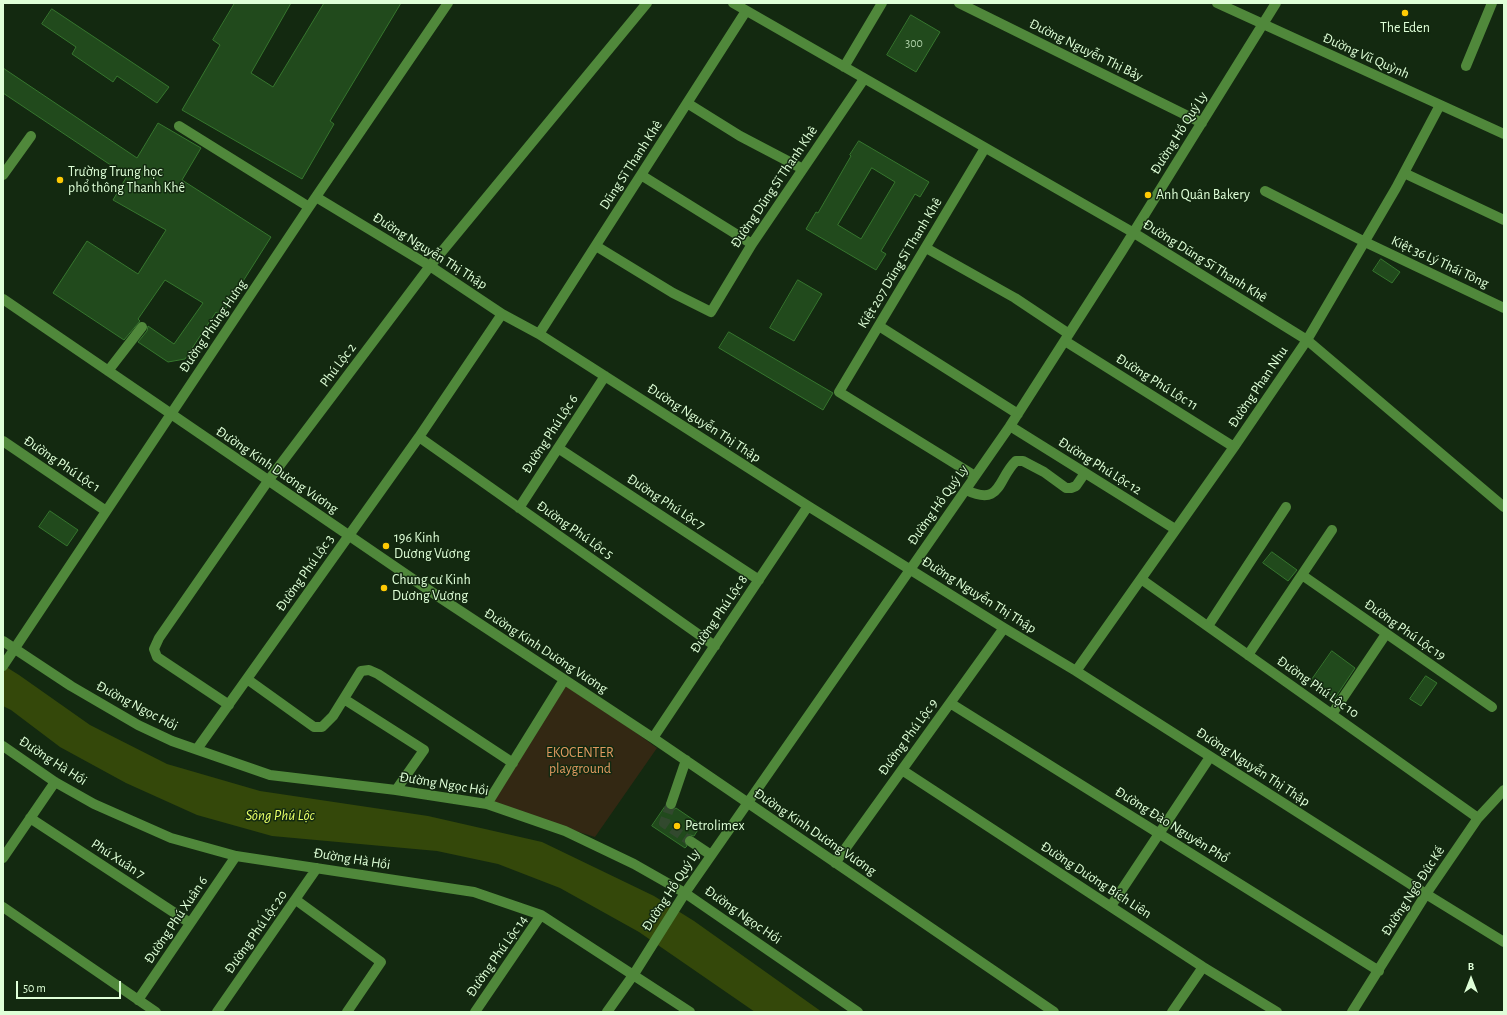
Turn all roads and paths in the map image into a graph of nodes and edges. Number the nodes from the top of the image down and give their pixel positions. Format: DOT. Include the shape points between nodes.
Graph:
graph roads {
  1 [pos="448,3"];
  2 [pos="647,3"];
  3 [pos="733,3"];
  4 [pos="882,3"];
  5 [pos="959,3"];
  6 [pos="1217,3"];
  7 [pos="1276,3"];
  8 [pos="1492,3"];
  9 [pos="746,11"];
  10 [pos="1263,24"];
  11 [pos="1466,66"];
  12 [pos="844,67"];
  13 [pos="864,79"];
  14 [pos="688,103"];
  15 [pos="1440,105"];
  16 [pos="1202,123"];
  17 [pos="179,126"];
  18 [pos="1504,134"];
  19 [pos="31,136"];
  20 [pos="985,148"];
  21 [pos="803,169"];
  22 [pos="1404,174"];
  23 [pos="3,175"];
  24 [pos="641,175"];
  25 [pos="1265,191"];
  26 [pos="316,197"];
  27 [pos="309,207"];
  28 [pos="1504,220"];
  29 [pos="1134,233"];
  30 [pos="1365,242"];
  31 [pos="752,244"];
  32 [pos="596,246"];
  33 [pos="926,248"];
  34 [pos="430,266"];
  35 [pos="3,299"];
  36 [pos="1504,308"];
  37 [pos="502,314"];
  38 [pos="879,326"];
  39 [pos="142,327"];
  40 [pos="539,334"];
  41 [pos="1067,338"];
  42 [pos="1307,340"];
  43 [pos="108,372"];
  44 [pos="605,376"];
  45 [pos="171,414"];
  46 [pos="1018,414"];
  47 [pos="1010,426"];
  48 [pos="419,437"];
  49 [pos="3,441"];
  50 [pos="1234,447"];
  51 [pos="558,448"];
  52 [pos="1085,473"];
  53 [pos="975,476"];
  54 [pos="268,481"];
  55 [pos="966,490"];
  56 [pos="808,506"];
  57 [pos="1286,507"];
  58 [pos="1504,507"];
  59 [pos="519,508"];
  60 [pos="106,511"];
  61 [pos="1175,529"];
  62 [pos="1332,530"];
  63 [pos="349,536"];
  64 [pos="910,570"];
  65 [pos="1302,575"];
  66 [pos="1141,579"];
  67 [pos="759,580"];
  68 [pos="1208,626"];
  69 [pos="1004,628"];
  70 [pos="1386,634"];
  71 [pos="3,641"];
  72 [pos="715,646"];
  73 [pos="15,649"];
  74 [pos="1248,655"];
  75 [pos="4,664"];
  76 [pos="1076,670"];
  77 [pos="247,679"];
  78 [pos="564,680"];
  79 [pos="344,699"];
  80 [pos="950,703"];
  81 [pos="229,704"];
  82 [pos="1492,707"];
  83 [pos="1332,714"];
  84 [pos="653,738"];
  85 [pos="3,746"];
  86 [pos="197,749"];
  87 [pos="1210,757"];
  88 [pos="686,760"];
  89 [pos="513,763"];
  90 [pos="902,770"];
  91 [pos="55,782"];
  92 [pos="396,790"];
  93 [pos="1504,790"];
  94 [pos="747,803"];
  95 [pos="487,804"];
  96 [pos="671,804"];
  97 [pos="30,818"];
  98 [pos="1478,818"];
  99 [pos="1159,833"];
  100 [pos="690,841"];
  101 [pos="711,855"];
  102 [pos="236,856"];
  103 [pos="3,858"];
  104 [pos="835,863"];
  105 [pos="317,868"];
  106 [pos="685,893"];
  107 [pos="1426,894"];
  108 [pos="296,900"];
  109 [pos="1111,906"];
  110 [pos="3,907"];
  111 [pos="541,915"];
  112 [pos="190,923"];
  113 [pos="1504,942"];
  114 [pos="1203,967"];
  115 [pos="1378,970"];
  116 [pos="634,974"];
  117 [pos="138,1000"];
  118 [pos="156,1012"];
  119 [pos="217,1012"];
  120 [pos="347,1012"];
  121 [pos="475,1012"];
  122 [pos="607,1012"];
  123 [pos="690,1012"];
  124 [pos="858,1012"];
  125 [pos="1054,1012"];
  126 [pos="1172,1012"];
  127 [pos="1277,1012"];
  128 [pos="1352,1012"];
  1 -- 26 [label="street, Đường Phùng Hưng"];
  2 -- 34 [label="street"];
  3 -- 9 [label="street, Đường Dũng Sĩ Thanh Khê"];
  4 -- 12 [label="street"];
  5 -- 16 [label="street, Đường Nguyễn Thị Bảy"];
  6 -- 10 [label="street, Đường Vũ Quỳnh"];
  7 -- 10 [label="street, Đường Hồ Quý Ly"];
  8 -- 11 [label="street"];
  9 -- 12 [label="street, Đường Dũng Sĩ Thanh Khê"];
  9 -- 14 [label="street, Dũng Sĩ Thanh Khê"];
  10 -- 15 [label="street, Đường Vũ Quỳnh"];
  10 -- 16 [label="street, Đường Hồ Quý Ly"];
  12 -- 13 [label="street, Đường Dũng Sĩ Thanh Khê"];
  13 -- 20 [label="street, Đường Dũng Sĩ Thanh Khê"];
  13 -- 21 [label="street, Đường Dũng Sĩ Thanh Khê"];
  14 -- 21 [label="street" via="740,136"];
  14 -- 24 [label="street, Dũng Sĩ Thanh Khê"];
  15 -- 18 [label="street, Đường Vũ Quỳnh"];
  15 -- 22 [label="street, Đường Phan Nhu"];
  16 -- 29 [label="street, Đường Hồ Quý Ly"];
  17 -- 27 [label="street"];
  19 -- 23 [label="street"];
  20 -- 29 [label="street, Đường Dũng Sĩ Thanh Khê"];
  20 -- 33 [label="street, Kiệt 207 Dũng Sĩ Thanh Khê"];
  21 -- 31 [label="street, Đường Dũng Sĩ Thanh Khê"];
  22 -- 28 [label="street"];
  22 -- 30 [label="street, Đường Phan Nhu"];
  24 -- 31 [label="street"];
  24 -- 32 [label="street, Dũng Sĩ Thanh Khê"];
  25 -- 30 [label="street, Kiệt 36 Lý Thái Tông"];
  26 -- 27 [label="street, Đường Phùng Hưng"];
  26 -- 34 [label="street, Đường Nguyễn Thị Thập"];
  27 -- 45 [label="street, Đường Phùng Hưng"];
  29 -- 41 [label="street, Đường Hồ Quý Ly"];
  29 -- 42 [label="street, Đường Dũng Sĩ Thanh Khê"];
  30 -- 36 [label="street, Kiệt 36 Lý Thái Tông"];
  30 -- 42 [label="street, Đường Phan Nhu"];
  31 -- 32 [label="street, Đường Dũng Sĩ Thanh Khê" via="711,312 666,289"];
  32 -- 40 [label="street, Dũng Sĩ Thanh Khê"];
  33 -- 38 [label="street, Kiệt 207 Dũng Sĩ Thanh Khê"];
  33 -- 41 [label="street, Đường Phú Lộc 11" via="1015,298"];
  34 -- 37 [label="street, Đường Nguyễn Thị Thập"];
  34 -- 54 [label="street, Phú Lộc 2"];
  35 -- 43 [label="street, Đường Kinh Dương Vương"];
  37 -- 40 [label="street, Đường Nguyễn Thị Thập"];
  37 -- 48 [label="street, Đường Phú Lộc 3"];
  38 -- 46 [label="street"];
  38 -- 53 [label="street, Kiệt 207 Dũng Sĩ Thanh Khê" via="839,392"];
  39 -- 43 [label="street"];
  40 -- 44 [label="street, Đường Nguyễn Thị Thập"];
  41 -- 46 [label="street, Đường Hồ Quý Ly"];
  41 -- 50 [label="street, Đường Phú Lộc 11"];
  42 -- 50 [label="street, Đường Phan Nhu"];
  42 -- 58 [label="street, Đường Dũng Sĩ Thanh Khê"];
  43 -- 45 [label="street, Đường Kinh Dương Vương"];
  44 -- 51 [label="street, Đường Phú Lộc 6"];
  44 -- 56 [label="street, Đường Nguyễn Thị Thập"];
  45 -- 54 [label="street, Đường Kinh Dương Vương"];
  45 -- 60 [label="street, Đường Phùng Hưng"];
  46 -- 47 [label="street, Đường Hồ Quý Ly"];
  47 -- 52 [label="street, Đường Phú Lộc 12"];
  47 -- 53 [label="street, Đường Hồ Quý Ly"];
  48 -- 59 [label="street, Đường Phú Lộc 5"];
  48 -- 63 [label="street, Đường Phú Lộc 3"];
  49 -- 60 [label="street, Đường Phú Lộc 1"];
  50 -- 61 [label="street, Đường Phan Nhu"];
  51 -- 59 [label="street, Đường Phú Lộc 6"];
  51 -- 67 [label="street, Đường Phú Lộc 7"];
  52 -- 55 [label="street" via="1076,486 1066,488 1044,472 1023,461 1016,461 994,492 978,496"];
  52 -- 61 [label="street, Đường Phú Lộc 12"];
  53 -- 55 [label="street, Đường Hồ Quý Ly"];
  54 -- 63 [label="street, Đường Kinh Dương Vương"];
  54 -- 81 [label="street, Phú Lộc 2" via="154,650 157,657"];
  55 -- 64 [label="street, Đường Hồ Quý Ly"];
  56 -- 64 [label="street, Đường Nguyễn Thị Thập"];
  56 -- 67 [label="street, Đường Phú Lộc 8"];
  57 -- 68 [label="street"];
  59 -- 72 [label="street, Đường Phú Lộc 5"];
  60 -- 73 [label="street, Đường Phùng Hưng"];
  61 -- 66 [label="street, Đường Phan Nhu"];
  62 -- 65 [label="street"];
  63 -- 77 [label="street, Đường Phú Lộc 3"];
  63 -- 78 [label="street, Đường Kinh Dương Vương"];
  64 -- 69 [label="street, Đường Nguyễn Thị Thập"];
  64 -- 94 [label="street, Đường Hồ Quý Ly"];
  65 -- 70 [label="street, Đường Phú Lộc 19"];
  65 -- 74 [label="street"];
  66 -- 68 [label="street, Đường Phú Lộc 10"];
  66 -- 76 [label="street, Đường Phan Nhu"];
  67 -- 72 [label="street, Đường Phú Lộc 8"];
  68 -- 74 [label="street, Đường Phú Lộc 10"];
  69 -- 76 [label="street, Đường Nguyễn Thị Thập"];
  69 -- 80 [label="street, Đường Phú Lộc 9"];
  70 -- 82 [label="street, Đường Phú Lộc 19"];
  70 -- 83 [label="street"];
  71 -- 73 [label="street, Đường Ngọc Hồi"];
  72 -- 84 [label="street, Đường Phú Lộc 8"];
  73 -- 75 [label="street, Đường Phùng Hưng"];
  73 -- 86 [label="street, Đường Ngọc Hồi" via="71,686 138,725 172,741"];
  74 -- 83 [label="street, Đường Phú Lộc 10"];
  76 -- 87 [label="street, Đường Nguyễn Thị Thập"];
  77 -- 79 [label="street" via="314,726 322,727 334,716"];
  77 -- 81 [label="street, Đường Phú Lộc 3"];
  78 -- 84 [label="street, Đường Kinh Dương Vương"];
  78 -- 89 [label="street"];
  79 -- 89 [label="street" via="360,670 369,670"];
  79 -- 92 [label="street" via="424,750"];
  80 -- 90 [label="street, Đường Phú Lộc 9"];
  80 -- 99 [label="street, Đường Đào Nguyên Phổ"];
  81 -- 86 [label="street, Đường Phú Lộc 3"];
  83 -- 98 [label="street, Đường Phú Lộc 10"];
  84 -- 88 [label="street, Đường Kinh Dương Vương"];
  85 -- 91 [label="street, Đường Hà Hồi"];
  86 -- 92 [label="street, Đường Ngọc Hồi" via="270,775"];
  87 -- 99 [label="street"];
  87 -- 107 [label="street, Đường Nguyễn Thị Thập"];
  88 -- 94 [label="street, Đường Kinh Dương Vương"];
  88 -- 96 [label="street"];
  89 -- 95 [label="street"];
  90 -- 104 [label="street, Đường Phú Lộc 9"];
  90 -- 109 [label="street, Đường Dương Bích Liên"];
  91 -- 97 [label="street"];
  91 -- 102 [label="street, Đường Hà Hồi" via="94,804 171,838"];
  92 -- 95 [label="street, Đường Ngọc Hồi"];
  93 -- 98 [label="street, Đường Ngô Đức Kế"];
  94 -- 101 [label="street, Đường Hồ Quý Ly"];
  94 -- 104 [label="street, Đường Kinh Dương Vương"];
  95 -- 106 [label="street, Đường Ngọc Hồi" via="565,831 634,864"];
  97 -- 103 [label="street"];
  97 -- 112 [label="street, Phú Xuân 7"];
  98 -- 107 [label="street, Đường Ngô Đức Kế"];
  99 -- 109 [label="street"];
  99 -- 115 [label="street, Đường Đào Nguyên Phổ"];
  100 -- 101 [label="street"];
  101 -- 106 [label="street, Đường Hồ Quý Ly"];
  102 -- 105 [label="street, Đường Hà Hồi"];
  102 -- 112 [label="street, Đường Phú Xuân 6"];
  104 -- 125 [label="street, Đường Kinh Dương Vương"];
  105 -- 108 [label="street, Đường Phú Lộc 20"];
  105 -- 111 [label="street, Đường Hà Hồi" via="474,892"];
  106 -- 116 [label="street, Đường Hồ Quý Ly"];
  106 -- 124 [label="street, Đường Ngọc Hồi"];
  107 -- 113 [label="street, Đường Nguyễn Thị Thập"];
  107 -- 115 [label="street, Đường Ngô Đức Kế"];
  108 -- 119 [label="street, Đường Phú Lộc 20"];
  108 -- 120 [label="street" via="381,962"];
  109 -- 114 [label="street, Đường Dương Bích Liên"];
  110 -- 117 [label="street"];
  111 -- 116 [label="street, Đường Hà Hồi"];
  111 -- 121 [label="street, Đường Phú Lộc 14"];
  112 -- 117 [label="street, Đường Phú Xuân 6"];
  114 -- 126 [label="street"];
  114 -- 127 [label="street, Đường Dương Bích Liên"];
  115 -- 128 [label="street, Đường Ngô Đức Kế"];
  116 -- 122 [label="street, Đường Hồ Quý Ly"];
  116 -- 123 [label="street, Đường Hà Hồi"];
  117 -- 118 [label="street"];
}
